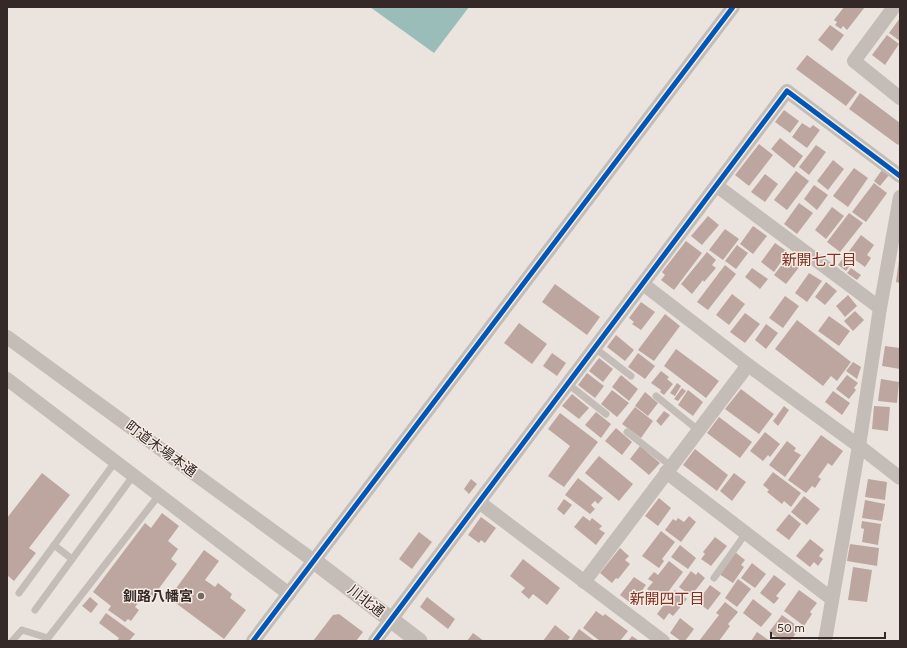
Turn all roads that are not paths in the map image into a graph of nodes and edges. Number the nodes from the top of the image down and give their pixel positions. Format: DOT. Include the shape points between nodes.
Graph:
graph roads {
  1 [pos="733,7"];
  2 [pos="894,7"];
  3 [pos="900,98"];
  4 [pos="900,176"];
  5 [pos="717,186"];
  6 [pos="900,197"];
  7 [pos="643,284"];
  8 [pos="880,308"];
  9 [pos="7,337"];
  10 [pos="595,348"];
  11 [pos="748,365"];
  12 [pos="631,376"];
  13 [pos="7,380"];
  14 [pos="568,384"];
  15 [pos="656,396"];
  16 [pos="606,414"];
  17 [pos="698,430"];
  18 [pos="627,432"];
  19 [pos="859,446"];
  20 [pos="115,462"];
  21 [pos="668,469"];
  22 [pos="133,476"];
  23 [pos="900,478"];
  24 [pos="159,495"];
  25 [pos="480,502"];
  26 [pos="746,533"];
  27 [pos="54,545"];
  28 [pos="72,559"];
  29 [pos="314,561"];
  30 [pos="714,578"];
  31 [pos="584,582"];
  32 [pos="19,593"];
  33 [pos="289,594"];
  34 [pos="832,599"];
  35 [pos="35,610"];
  36 [pos="390,620"];
  37 [pos="48,640"];
  38 [pos="12,641"];
  39 [pos="254,641"];
  40 [pos="375,641"];
  41 [pos="418,641"];
  42 [pos="664,641"];
  43 [pos="825,641"];
  1 -- 29 [label="street"];
  2 -- 3 [label="street" via="854,61"];
  4 -- 5 [label="street" via="788,90"];
  5 -- 7 [label="street"];
  5 -- 8 [label="street"];
  6 -- 8 [label="street"];
  7 -- 10 [label="street"];
  7 -- 11 [label="street"];
  8 -- 19 [label="street"];
  9 -- 29 [label="street, 町道木場本通"];
  10 -- 12 [label="lane"];
  10 -- 14 [label="street"];
  11 -- 17 [label="street"];
  11 -- 19 [label="street"];
  13 -- 20 [label="street"];
  14 -- 16 [label="lane"];
  14 -- 25 [label="street"];
  15 -- 17 [label="lane"];
  17 -- 21 [label="street"];
  18 -- 21 [label="lane"];
  19 -- 23 [label="street"];
  19 -- 34 [label="street"];
  20 -- 22 [label="street"];
  20 -- 27 [label="lane"];
  21 -- 26 [label="street"];
  21 -- 31 [label="street"];
  22 -- 24 [label="street"];
  22 -- 28 [label="lane"];
  24 -- 33 [label="street"];
  24 -- 37 [label="lane"];
  25 -- 31 [label="street"];
  25 -- 36 [label="street"];
  26 -- 30 [label="lane"];
  26 -- 34 [label="street"];
  27 -- 28 [label="lane"];
  27 -- 32 [label="lane"];
  28 -- 35 [label="lane"];
  29 -- 33 [label="street"];
  29 -- 36 [label="street, 川北通"];
  31 -- 42 [label="street"];
  33 -- 39 [label="street"];
  34 -- 43 [label="street"];
  36 -- 40 [label="street"];
  36 -- 41 [label="street, 川北通"];
  37 -- 38 [label="lane" via="22,630"];
}
